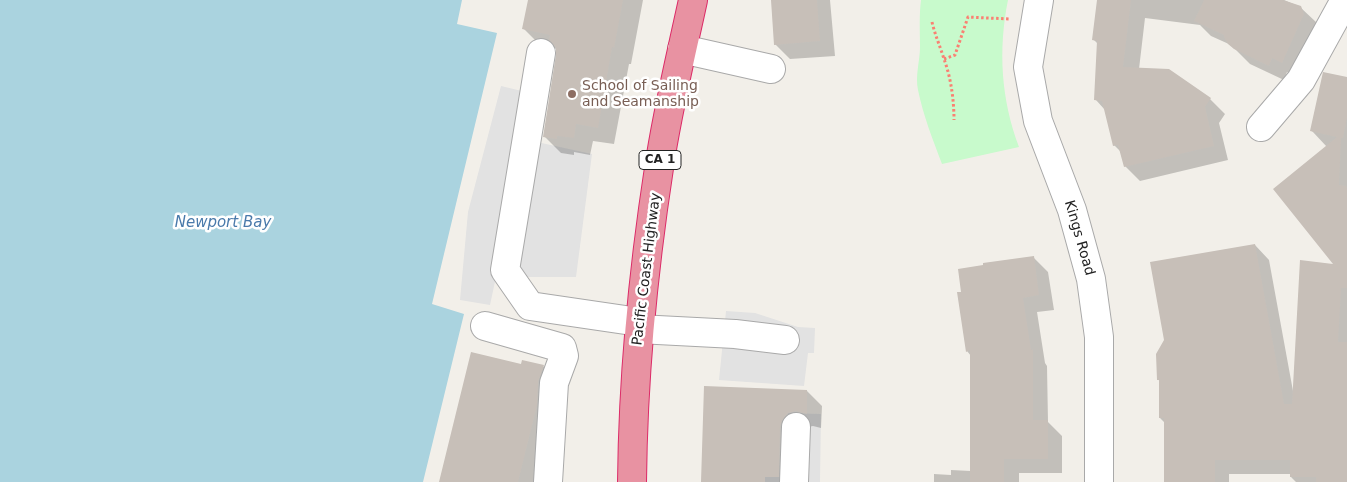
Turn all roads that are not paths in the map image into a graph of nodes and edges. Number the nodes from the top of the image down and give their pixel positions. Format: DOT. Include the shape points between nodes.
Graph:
graph roads {
  1 [pos="693,0"];
  2 [pos="1345,0"];
  3 [pos="1037,10"];
  4 [pos="682,49"];
  5 [pos="541,54"];
  6 [pos="771,69"];
  7 [pos="1261,127"];
  8 [pos="485,326"];
  9 [pos="639,326"];
  10 [pos="785,340"];
  11 [pos="796,426"];
  12 [pos="548,482"];
  13 [pos="632,482"];
  14 [pos="794,482"];
  15 [pos="1099,482"];
  1 -- 4 [label="highway, Pacific Coast Highway / CA 1"];
  2 -- 7 [label="street" via="1302,80"];
  3 -- 15 [label="street, Kings Road" via="1028,67 1038,121 1072,210 1091,279 1099,336"];
  4 -- 6 [label="street"];
  4 -- 9 [label="highway, Pacific Coast Highway / CA 1" via="659,167"];
  5 -- 9 [label="street" via="505,270 530,306"];
  8 -- 12 [label="street" via="562,348 564,356 554,383"];
  9 -- 10 [label="street"];
  9 -- 13 [label="highway, Pacific Coast Highway / CA 1"];
  11 -- 14 [label="street"];
}
